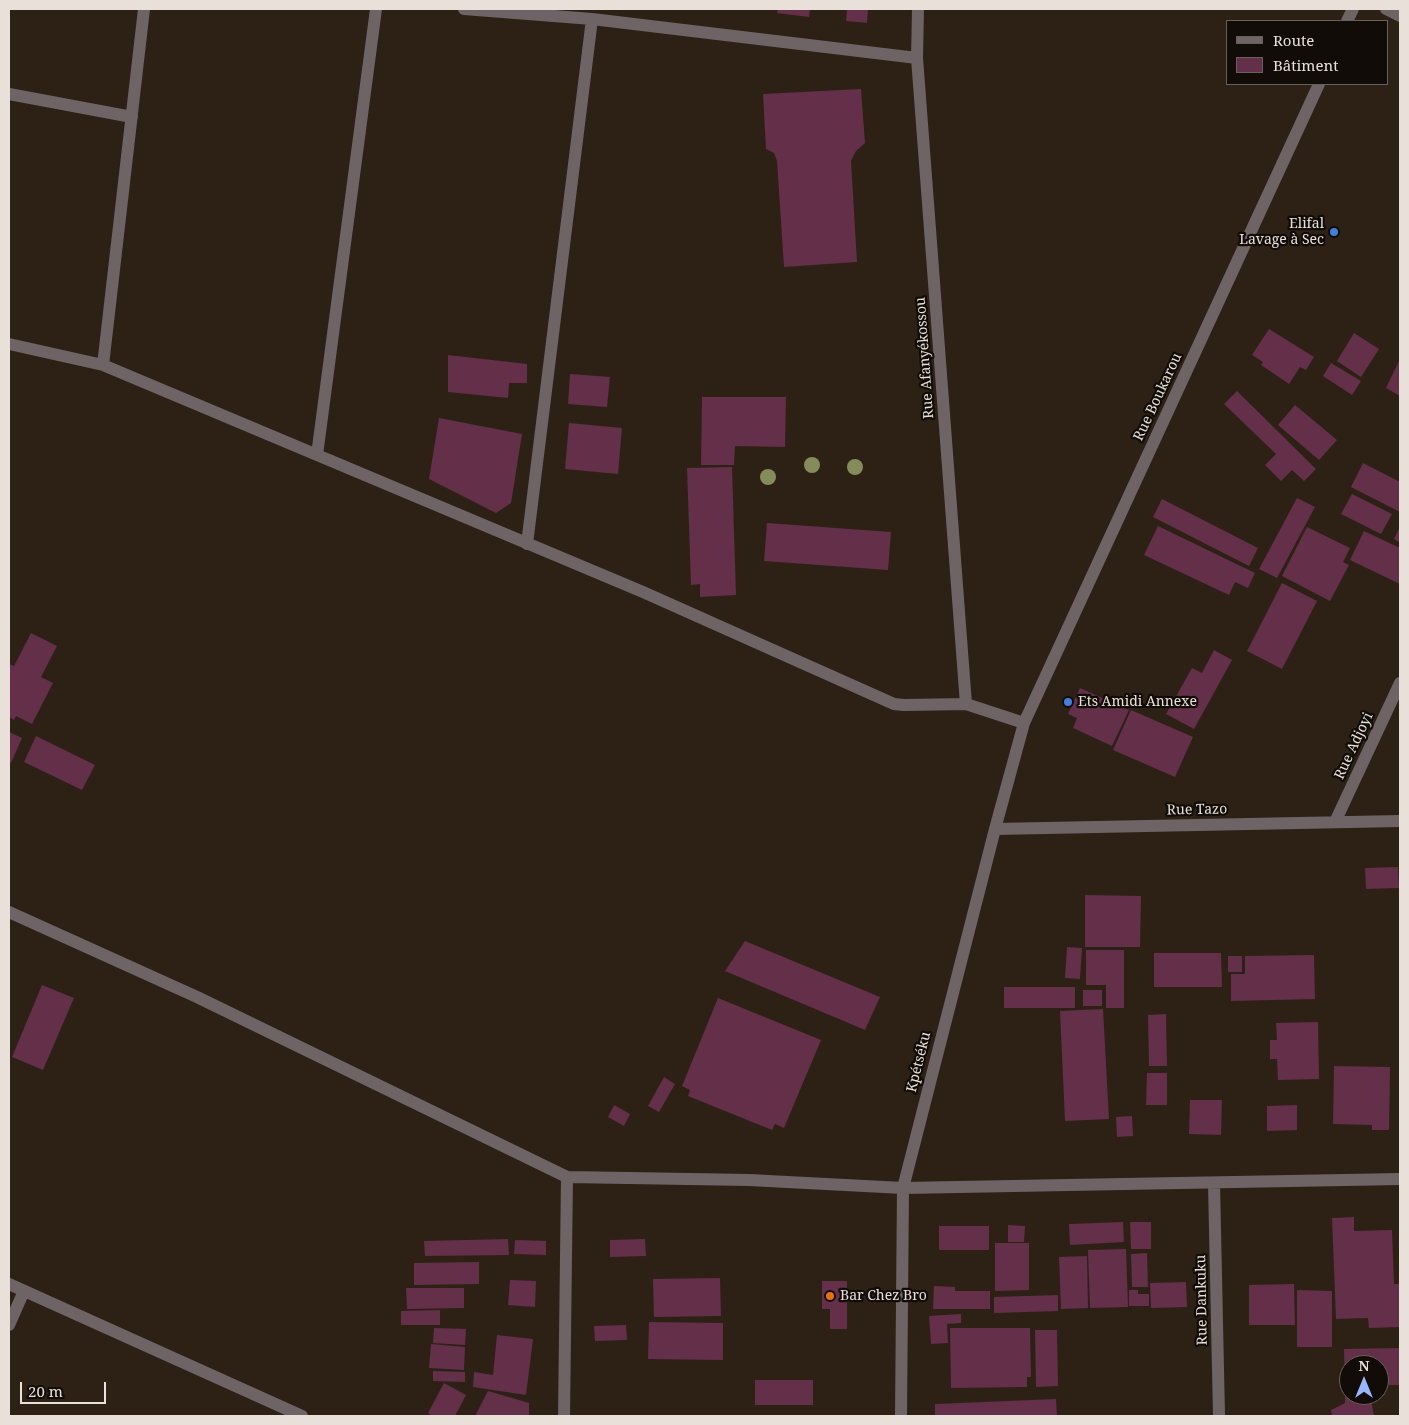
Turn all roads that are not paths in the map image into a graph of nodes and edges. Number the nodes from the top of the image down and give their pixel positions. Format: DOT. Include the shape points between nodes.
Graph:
graph roads {
  1 [pos="144,9"];
  2 [pos="376,9"];
  3 [pos="464,9"];
  4 [pos="918,9"];
  5 [pos="1386,9"];
  6 [pos="1400,16"];
  7 [pos="592,19"];
  8 [pos="917,58"];
  9 [pos="1319,85"];
  10 [pos="9,94"];
  11 [pos="132,117"];
  12 [pos="9,344"];
  13 [pos="103,365"];
  14 [pos="317,455"];
  15 [pos="527,544"];
  16 [pos="1400,682"];
  17 [pos="966,704"];
  18 [pos="1024,723"];
  19 [pos="1400,820"];
  20 [pos="1335,822"];
  21 [pos="995,829"];
  22 [pos="9,912"];
  23 [pos="567,1178"];
  24 [pos="1400,1179"];
  25 [pos="1214,1183"];
  26 [pos="902,1188"];
  27 [pos="9,1284"];
  28 [pos="24,1291"];
  29 [pos="9,1325"];
  30 [pos="302,1416"];
  31 [pos="564,1416"];
  32 [pos="901,1416"];
  33 [pos="1219,1416"];
  1 -- 11 [label="street"];
  2 -- 14 [label="street"];
  3 -- 7 [label="street"];
  4 -- 8 [label="street, Rue Afanyékossou"];
  5 -- 6 [label="street"];
  7 -- 8 [label="street"];
  7 -- 15 [label="street"];
  8 -- 17 [label="street, Rue Afanyékossou"];
  9 -- 18 [label="street, Rue Boukarou"];
  10 -- 11 [label="street"];
  11 -- 13 [label="street"];
  12 -- 13 [label="street"];
  13 -- 14 [label="street"];
  14 -- 15 [label="street"];
  15 -- 17 [label="street" via="894,704"];
  16 -- 20 [label="street, Rue Adjoyi"];
  17 -- 18 [label="street"];
  18 -- 21 [label="street, Kpétséku"];
  19 -- 20 [label="street, Rue Tazo"];
  20 -- 21 [label="street, Rue Tazo"];
  21 -- 26 [label="street, Kpétséku"];
  22 -- 23 [label="street" via="197,998"];
  23 -- 26 [label="street" via="749,1180"];
  23 -- 31 [label="street"];
  24 -- 25 [label="street"];
  25 -- 26 [label="street"];
  25 -- 33 [label="street, Rue Dankuku"];
  26 -- 32 [label="street, Kpétséku"];
  27 -- 28 [label="street"];
  28 -- 29 [label="street"];
  28 -- 30 [label="street"];
}
